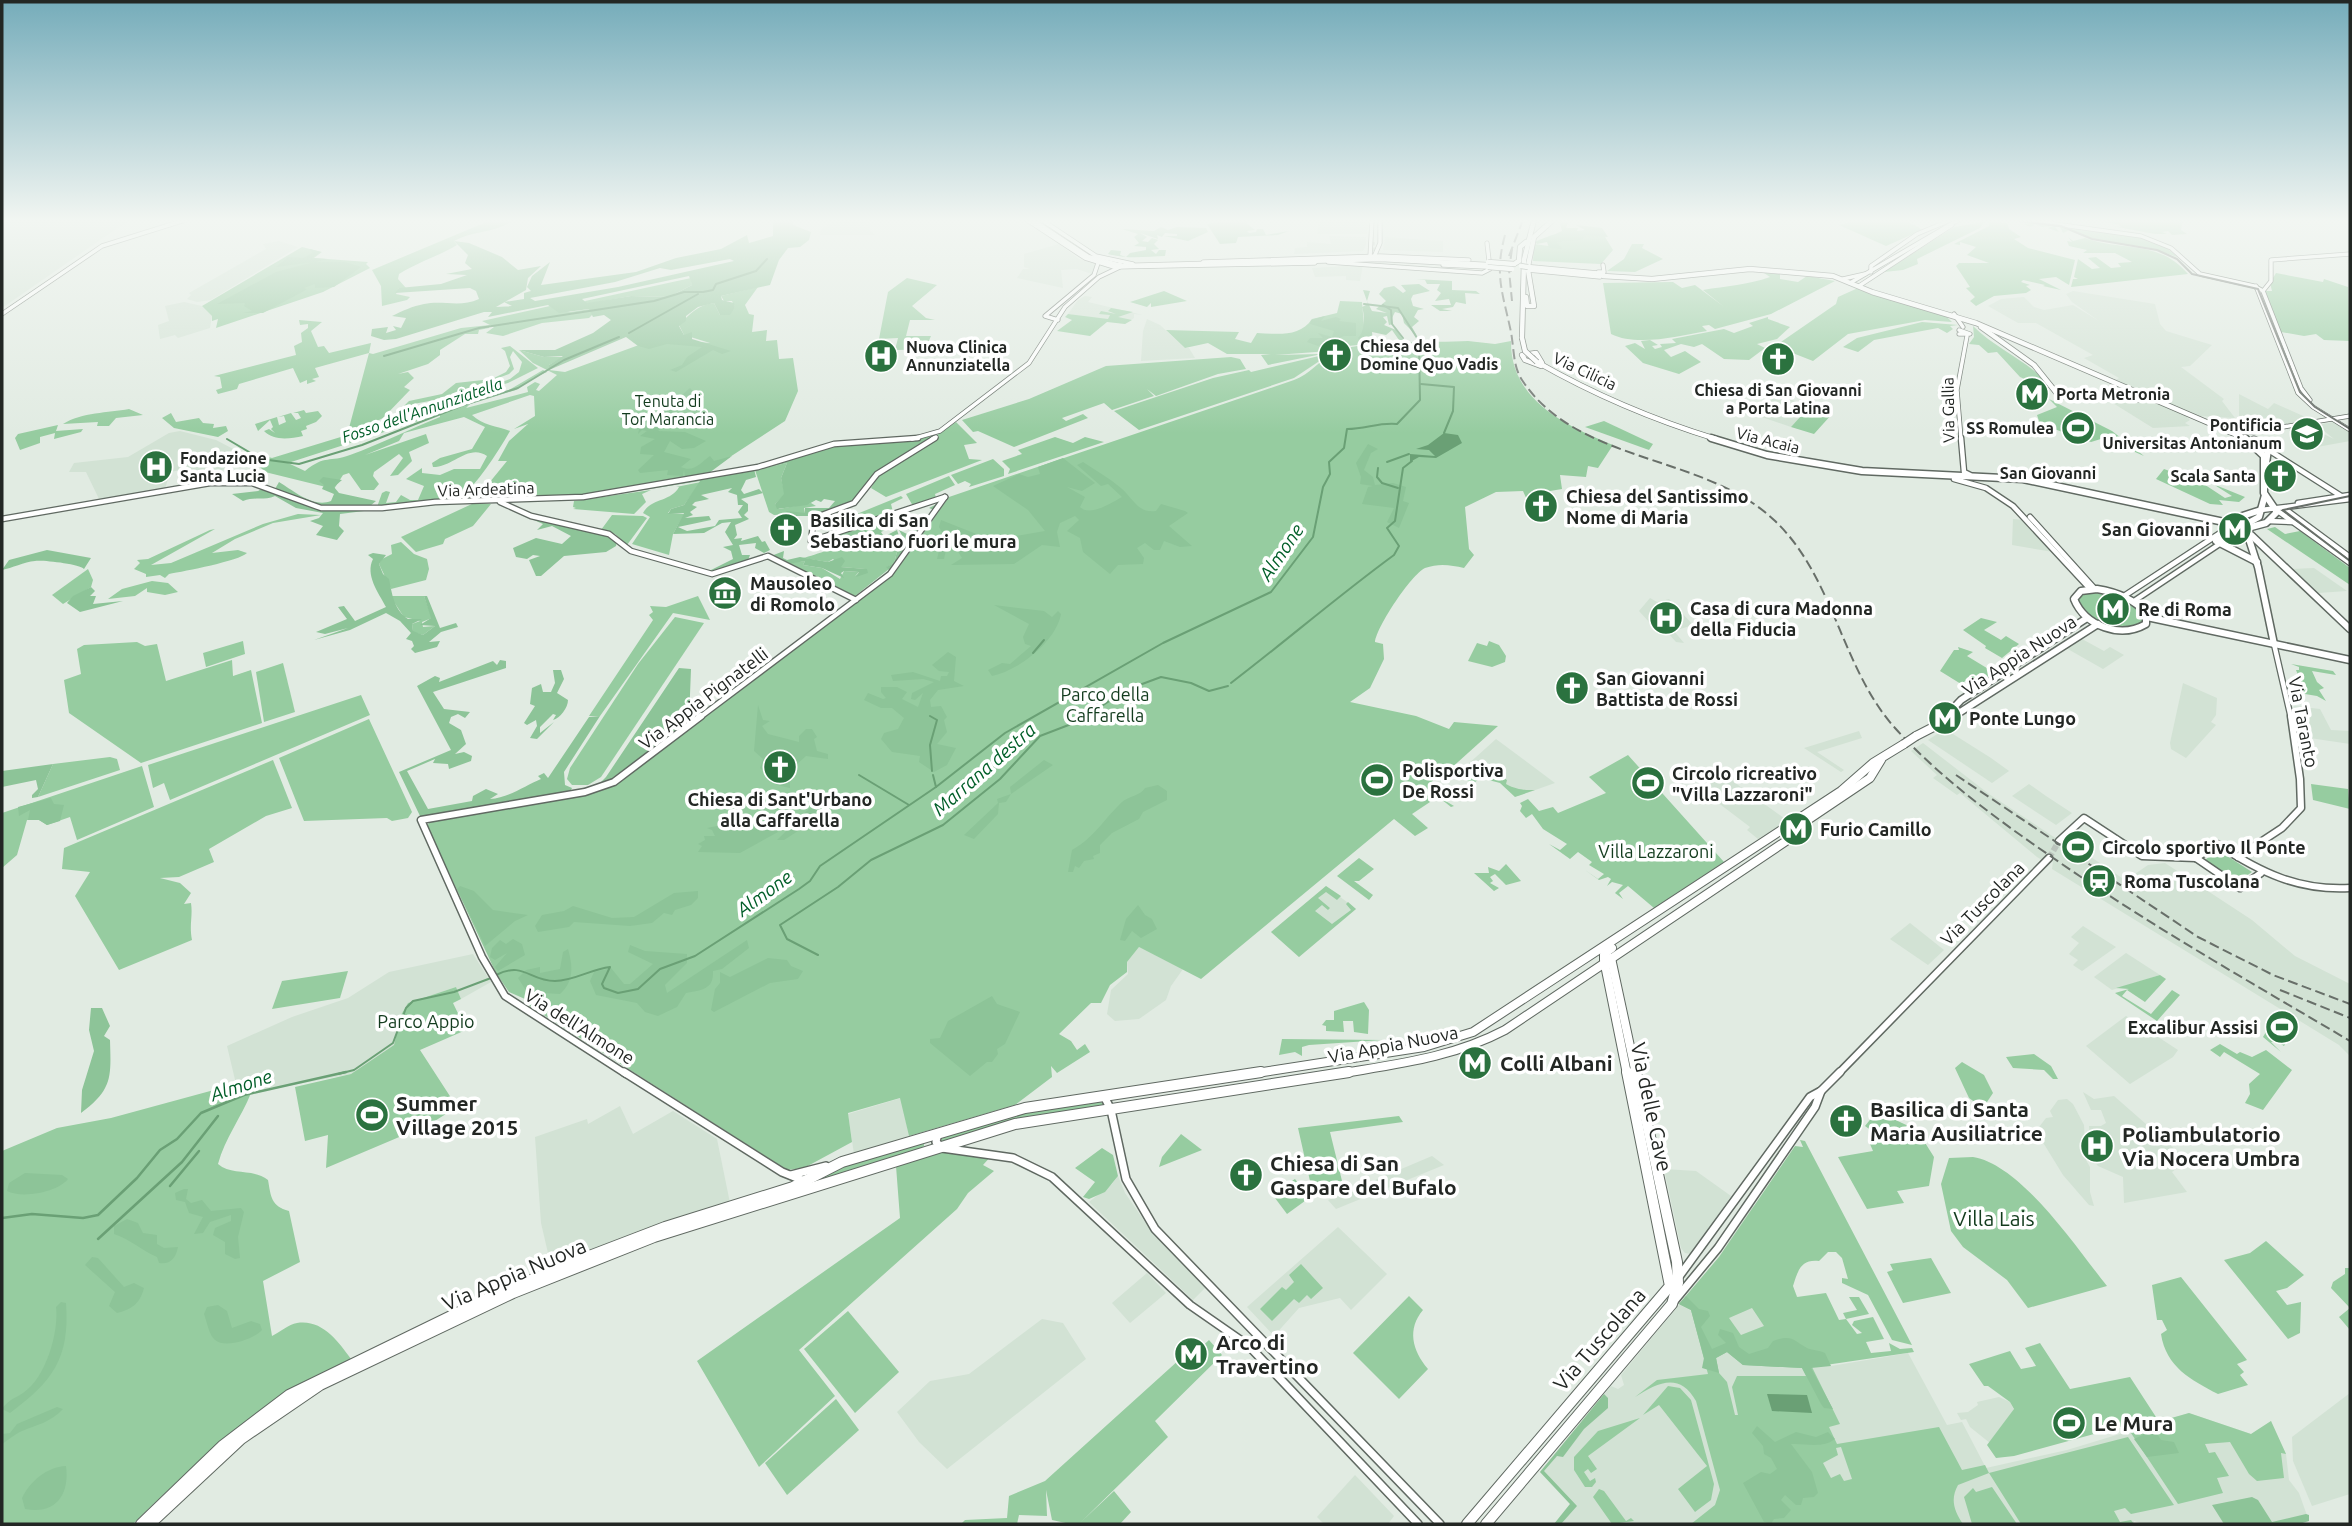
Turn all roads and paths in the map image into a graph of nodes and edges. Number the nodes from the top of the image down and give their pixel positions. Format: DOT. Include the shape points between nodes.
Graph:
graph roads {
  1 [pos="34,291"];
  2 [pos="1075,291"];
  3 [pos="1084,291"];
  4 [pos="1522,291"];
  5 [pos="1529,291"];
  6 [pos="1877,291"];
  7 [pos="2260,291"];
  8 [pos="1525,293"];
  9 [pos="2,313"];
  10 [pos="1058,320"];
  11 [pos="1961,326"];
  12 [pos="1971,328"];
  13 [pos="1999,332"];
  14 [pos="1988,334"];
  15 [pos="1524,338"];
  16 [pos="2155,399"];
  17 [pos="965,413"];
  18 [pos="2350,416"];
  19 [pos="2202,419"];
  20 [pos="2335,419"];
  21 [pos="943,428"];
  22 [pos="2350,428"];
  23 [pos="1687,430"];
  24 [pos="2246,435"];
  25 [pos="2267,448"];
  26 [pos="2265,463"];
  27 [pos="1960,475"];
  28 [pos="1982,479"];
  29 [pos="1973,483"];
  30 [pos="1988,488"];
  31 [pos="2265,495"];
  32 [pos="2340,496"];
  33 [pos="2350,497"];
  34 [pos="500,502"];
  35 [pos="2013,506"];
  36 [pos="2276,509"];
  37 [pos="2285,509"];
  38 [pos="2261,510"];
  39 [pos="2241,516"];
  40 [pos="2,519"];
  41 [pos="2265,522"];
  42 [pos="2295,523"];
  43 [pos="2234,527"];
  44 [pos="2219,544"];
  45 [pos="768,556"];
  46 [pos="2350,557"];
  47 [pos="2257,562"];
  48 [pos="2350,563"];
  49 [pos="2092,589"];
  50 [pos="2124,596"];
  51 [pos="856,600"];
  52 [pos="2134,601"];
  53 [pos="2147,617"];
  54 [pos="2087,618"];
  55 [pos="2098,624"];
  56 [pos="2350,628"];
  57 [pos="2274,644"];
  58 [pos="2350,660"];
  59 [pos="1954,712"];
  60 [pos="1854,787"];
  61 [pos="421,820"];
  62 [pos="2077,824"];
  63 [pos="2098,827"];
  64 [pos="2059,841"];
  65 [pos="2238,857"];
  66 [pos="2049,858"];
  67 [pos="2196,858"];
  68 [pos="2262,873"];
  69 [pos="2350,888"];
  70 [pos="1630,931"];
  71 [pos="1608,957"];
  72 [pos="1821,1091"];
  73 [pos="1104,1096"];
  74 [pos="1111,1108"];
  75 [pos="938,1133"];
  76 [pos="922,1138"];
  77 [pos="940,1147"];
  78 [pos="923,1152"];
  79 [pos="842,1162"];
  80 [pos="1651,1162"];
  81 [pos="787,1175"];
  82 [pos="813,1182"];
  83 [pos="1172,1247"];
  84 [pos="1674,1282"];
  85 [pos="1672,1304"];
  86 [pos="141,1524"];
  87 [pos="150,1524"];
  88 [pos="1418,1524"];
  89 [pos="1440,1524"];
  90 [pos="1467,1524"];
  91 [pos="1486,1524"];
  1 -- 9 [label="main road"];
  2 -- 10 [label="main road" via="1045,316"];
  3 -- 10 [label="main road"];
  4 -- 15 [label="main road"];
  5 -- 8 [label="main road" via="1534,306 1527,306"];
  6 -- 11 [label="main road" via="1954,314"];
  7 -- 20 [label="main road" via="2298,393"];
  8 -- 15 [label="main road"];
  10 -- 17 [label="main road" via="1030,363"];
  11 -- 12 [label="main road"];
  11 -- 12 [label="main road"];
  11 -- 12 [label="main road"];
  12 -- 13 [label="main road"];
  12 -- 14 [label="main road"];
  12 -- 27 [label="main road, Via Gallia" via="1957,390"];
  13 -- 14 [label="main road"];
  13 -- 16 [label="main road"];
  14 -- 16 [label="main road" via="2034,365 2059,396"];
  15 -- 23 [label="main road, Via Cilicia, bridge" via="1525,351 1540,364"];
  16 -- 19 [label="main road"];
  17 -- 21 [label="main road, Via Ardeatina"];
  18 -- 20 [label="main road"];
  19 -- 24 [label="main road"];
  19 -- 24 [label="main road"];
  20 -- 22 [label="main road"];
  20 -- 24 [label="main road"];
  21 -- 34 [label="main road, Via Ardeatina" via="911,440 832,444 767,465 682,482 577,498"];
  21 -- 51 [label="main road, Via Appia Pignatelli" via="877,474 856,502 813,519 811,541 945,497 895,570"];
  23 -- 27 [label="main road, Via Acaia" via="1767,455 1845,468"];
  24 -- 25 [label="main road"];
  24 -- 26 [label="main road"];
  25 -- 26 [label="main road"];
  25 -- 32 [label="main road"];
  26 -- 31 [label="main road"];
  27 -- 28 [label="main road, Via Acaia"];
  27 -- 29 [label="main road"];
  28 -- 29 [label="main road"];
  28 -- 30 [label="main road"];
  28 -- 43 [label="main road, Via Acaia" via="2029,480"];
  29 -- 30 [label="main road"];
  30 -- 35 [label="main road"];
  31 -- 36 [label="main road"];
  31 -- 38 [label="main road"];
  32 -- 33 [label="main road"];
  32 -- 36 [label="main road"];
  33 -- 37 [label="main road"];
  34 -- 40 [label="main road, Via Ardeatina" via="318,508 270,486 237,482"];
  34 -- 45 [label="main road" via="531,516 610,534 631,551 712,574"];
  35 -- 49 [label="main road"];
  35 -- 49 [label="main road" via="2033,520"];
  36 -- 37 [label="main road"];
  36 -- 38 [label="main road"];
  36 -- 41 [label="main road"];
  36 -- 42 [label="main road"];
  37 -- 46 [label="main road"];
  38 -- 39 [label="main road"];
  38 -- 39 [label="main road"];
  38 -- 43 [label="main road" via="2259,517"];
  39 -- 43 [label="main road"];
  41 -- 42 [label="main road"];
  41 -- 43 [label="main road" via="2266,526"];
  42 -- 48 [label="main road"];
  43 -- 44 [label="main road" via="2217,540"];
  43 -- 47 [label="main road, Via Taranto"];
  43 -- 50 [label="main road"];
  43 -- 56 [label="main road"];
  44 -- 47 [label="main road"];
  44 -- 52 [label="main road"];
  45 -- 51 [label="main road"];
  47 -- 57 [label="main road, Via Taranto"];
  49 -- 50 [label="main road"];
  49 -- 54 [label="main road" via="2079,592 2074,599"];
  50 -- 52 [label="main road"];
  51 -- 61 [label="main road, Via Appia Pignatelli" via="614,782 585,792"];
  52 -- 53 [label="main road"];
  53 -- 55 [label="main road" via="2145,625 2134,630"];
  53 -- 57 [label="main road"];
  54 -- 55 [label="main road"];
  54 -- 59 [label="main road, Via Appia Nuova" via="1961,700"];
  55 -- 59 [label="main road, Via Appia Nuova"];
  57 -- 58 [label="main road"];
  57 -- 65 [label="main road, Via Taranto" via="2303,804 2291,820"];
  59 -- 60 [label="main road, bridge" via="1881,760 1873,775"];
  60 -- 70 [label="main road, Via Appia Nuova"];
  60 -- 71 [label="main road, Via Appia Nuova" via="1805,821 1804,829"];
  61 -- 81 [label="main road, Via dell'Almone" via="491,976 512,1001"];
  62 -- 63 [label="main road"];
  62 -- 63 [label="main road" via="2084,818"];
  62 -- 64 [label="main road"];
  63 -- 67 [label="main road" via="2146,857"];
  65 -- 67 [label="main road" via="2217,844"];
  65 -- 68 [label="main road"];
  66 -- 72 [label="main road, Via Tuscolana"];
  67 -- 68 [label="main road" via="2240,888"];
  68 -- 69 [label="main road" via="2302,887"];
  70 -- 71 [label="main road"];
  70 -- 73 [label="main road, Via Appia Nuova" via="1503,1015 1453,1040"];
  71 -- 74 [label="main road, Via Appia Nuova" via="1505,1030 1459,1051"];
  71 -- 80 [label="main road, Via delle Cave"];
  72 -- 84 [label="main road, Via Tuscolana" via="1812,1095"];
  72 -- 85 [label="main road, Via Tuscolana" via="1816,1106 1718,1248"];
  73 -- 74 [label="main road"];
  73 -- 75 [label="main road, Via Appia Nuova" via="1014,1111"];
  74 -- 77 [label="main road, Via Appia Nuova" via="1015,1124"];
  74 -- 83 [label="main road" via="1127,1182"];
  75 -- 76 [label="main road, Via Appia Nuova"];
  75 -- 77 [label="main road"];
  76 -- 78 [label="main road" via="928,1144"];
  76 -- 79 [label="main road, Via Appia Nuova"];
  77 -- 78 [label="main road, Via Appia Nuova"];
  77 -- 88 [label="main road" via="1009,1155 1052,1177 1190,1305 1249,1346"];
  78 -- 82 [label="main road, Via Appia Nuova"];
  79 -- 81 [label="main road, Via Appia Nuova"];
  79 -- 82 [label="main road, Via Appia Nuova"];
  80 -- 84 [label="main road, Via delle Cave"];
  80 -- 84 [label="main road, Via delle Cave" via="1674,1248"];
  81 -- 82 [label="main road, Via dell'Almone"];
  82 -- 86 [label="main road, Via Appia Nuova" via="665,1227 552,1271 313,1381 235,1436"];
  82 -- 87 [label="main road, Via Appia Nuova" via="572,1269 334,1377 241,1439"];
  83 -- 89 [label="main road"];
  84 -- 85 [label="main road"];
  84 -- 90 [label="main road, Via Tuscolana"];
  85 -- 91 [label="main road, Via Tuscolana"];
}
